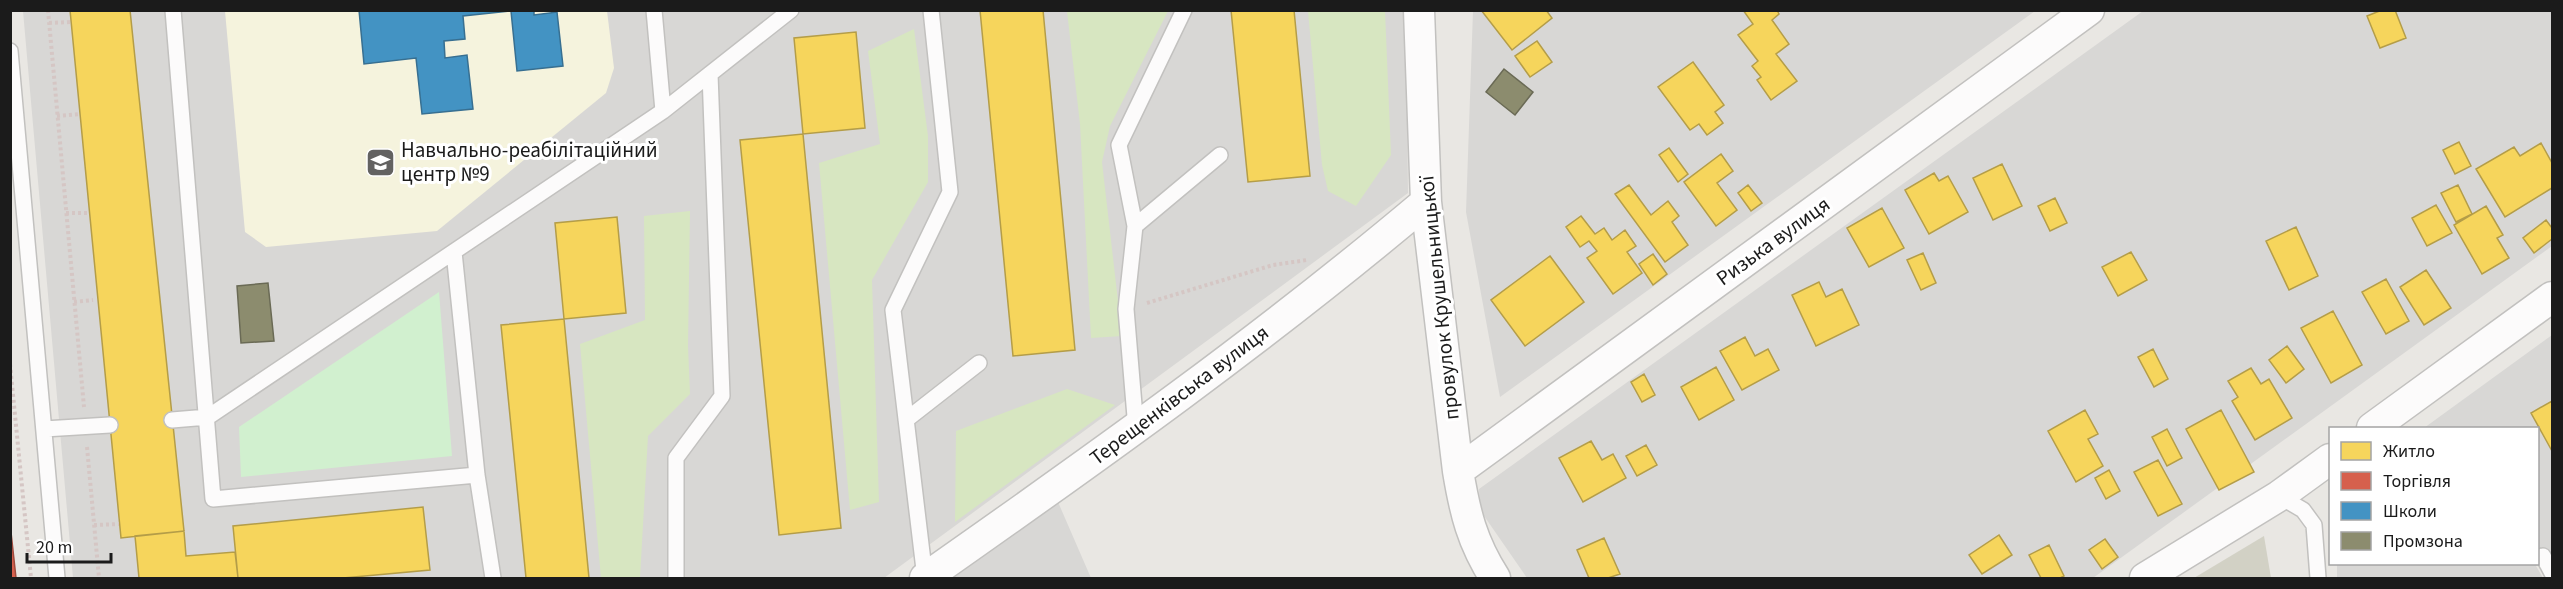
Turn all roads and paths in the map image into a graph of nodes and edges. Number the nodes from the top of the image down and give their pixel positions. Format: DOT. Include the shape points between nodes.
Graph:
graph roads {
  1 [pos="48,10"];
  2 [pos="173,10"];
  3 [pos="654,10"];
  4 [pos="791,10"];
  5 [pos="931,10"];
  6 [pos="1184,10"];
  7 [pos="1419,10"];
  8 [pos="2089,10"];
  9 [pos="71,22"];
  10 [pos="49,23"];
  11 [pos="10,51"];
  12 [pos="710,74"];
  13 [pos="663,111"];
  14 [pos="80,114"];
  15 [pos="57,116"];
  16 [pos="1220,155"];
  17 [pos="1426,202"];
  18 [pos="66,213"];
  19 [pos="89,213"];
  20 [pos="1135,226"];
  21 [pos="454,252"];
  22 [pos="1315,259"];
  23 [pos="2553,297"];
  24 [pos="93,300"];
  25 [pos="74,302"];
  26 [pos="1126,309"];
  27 [pos="979,363"];
  28 [pos="10,364"];
  29 [pos="208,417"];
  30 [pos="172,420"];
  31 [pos="906,420"];
  32 [pos="110,424"];
  33 [pos="85,426"];
  34 [pos="2375,427"];
  35 [pos="44,429"];
  36 [pos="1136,429"];
  37 [pos="2329,460"];
  38 [pos="1458,471"];
  39 [pos="477,475"];
  40 [pos="2279,496"];
  41 [pos="119,524"];
  42 [pos="94,525"];
  43 [pos="2542,556"];
  44 [pos="2553,573"];
  45 [pos="31,579"];
  46 [pos="57,579"];
  47 [pos="99,579"];
  48 [pos="493,579"];
  49 [pos="676,579"];
  50 [pos="925,579"];
  51 [pos="1495,579"];
  52 [pos="2145,579"];
  53 [pos="2318,579"];
  1 -- 10 [label="path"];
  2 -- 29 [label="lane"];
  3 -- 13 [label="lane"];
  4 -- 12 [label="lane"];
  5 -- 31 [label="lane" via="950,192 893,310"];
  6 -- 20 [label="lane" via="1119,145"];
  7 -- 17 [label="street, провулок Крушельницької"];
  8 -- 38 [label="street, Ризька вулиця"];
  9 -- 10 [label="path"];
  10 -- 15 [label="path"];
  11 -- 35 [label="lane"];
  12 -- 13 [label="lane"];
  12 -- 49 [label="lane" via="722,396 676,458"];
  13 -- 21 [label="lane"];
  14 -- 15 [label="path"];
  15 -- 18 [label="path"];
  16 -- 20 [label="lane"];
  17 -- 36 [label="street, Терещенківська вулиця"];
  17 -- 38 [label="street, провулок Крушельницької"];
  18 -- 19 [label="path"];
  18 -- 25 [label="path"];
  20 -- 26 [label="lane"];
  21 -- 29 [label="lane"];
  21 -- 39 [label="lane"];
  22 -- 26 [label="path" via="1273,265"];
  23 -- 34 [label="street"];
  24 -- 25 [label="path"];
  25 -- 33 [label="path"];
  26 -- 36 [label="lane"];
  27 -- 31 [label="lane"];
  28 -- 45 [label="path"];
  29 -- 30 [label="lane"];
  29 -- 39 [label="lane" via="213,499"];
  31 -- 50 [label="lane"];
  32 -- 33 [label="lane"];
  33 -- 35 [label="lane"];
  33 -- 42 [label="path"];
  35 -- 46 [label="lane"];
  36 -- 50 [label="street, Терещенківська вулиця"];
  37 -- 40 [label="street"];
  38 -- 51 [label="street, провулок Крушельницької" via="1465,515 1482,559"];
  39 -- 48 [label="lane"];
  40 -- 52 [label="street"];
  40 -- 53 [label="lane" via="2303,510 2314,525"];
  41 -- 42 [label="path"];
  42 -- 47 [label="path"];
  43 -- 44 [label="lane"];
}
